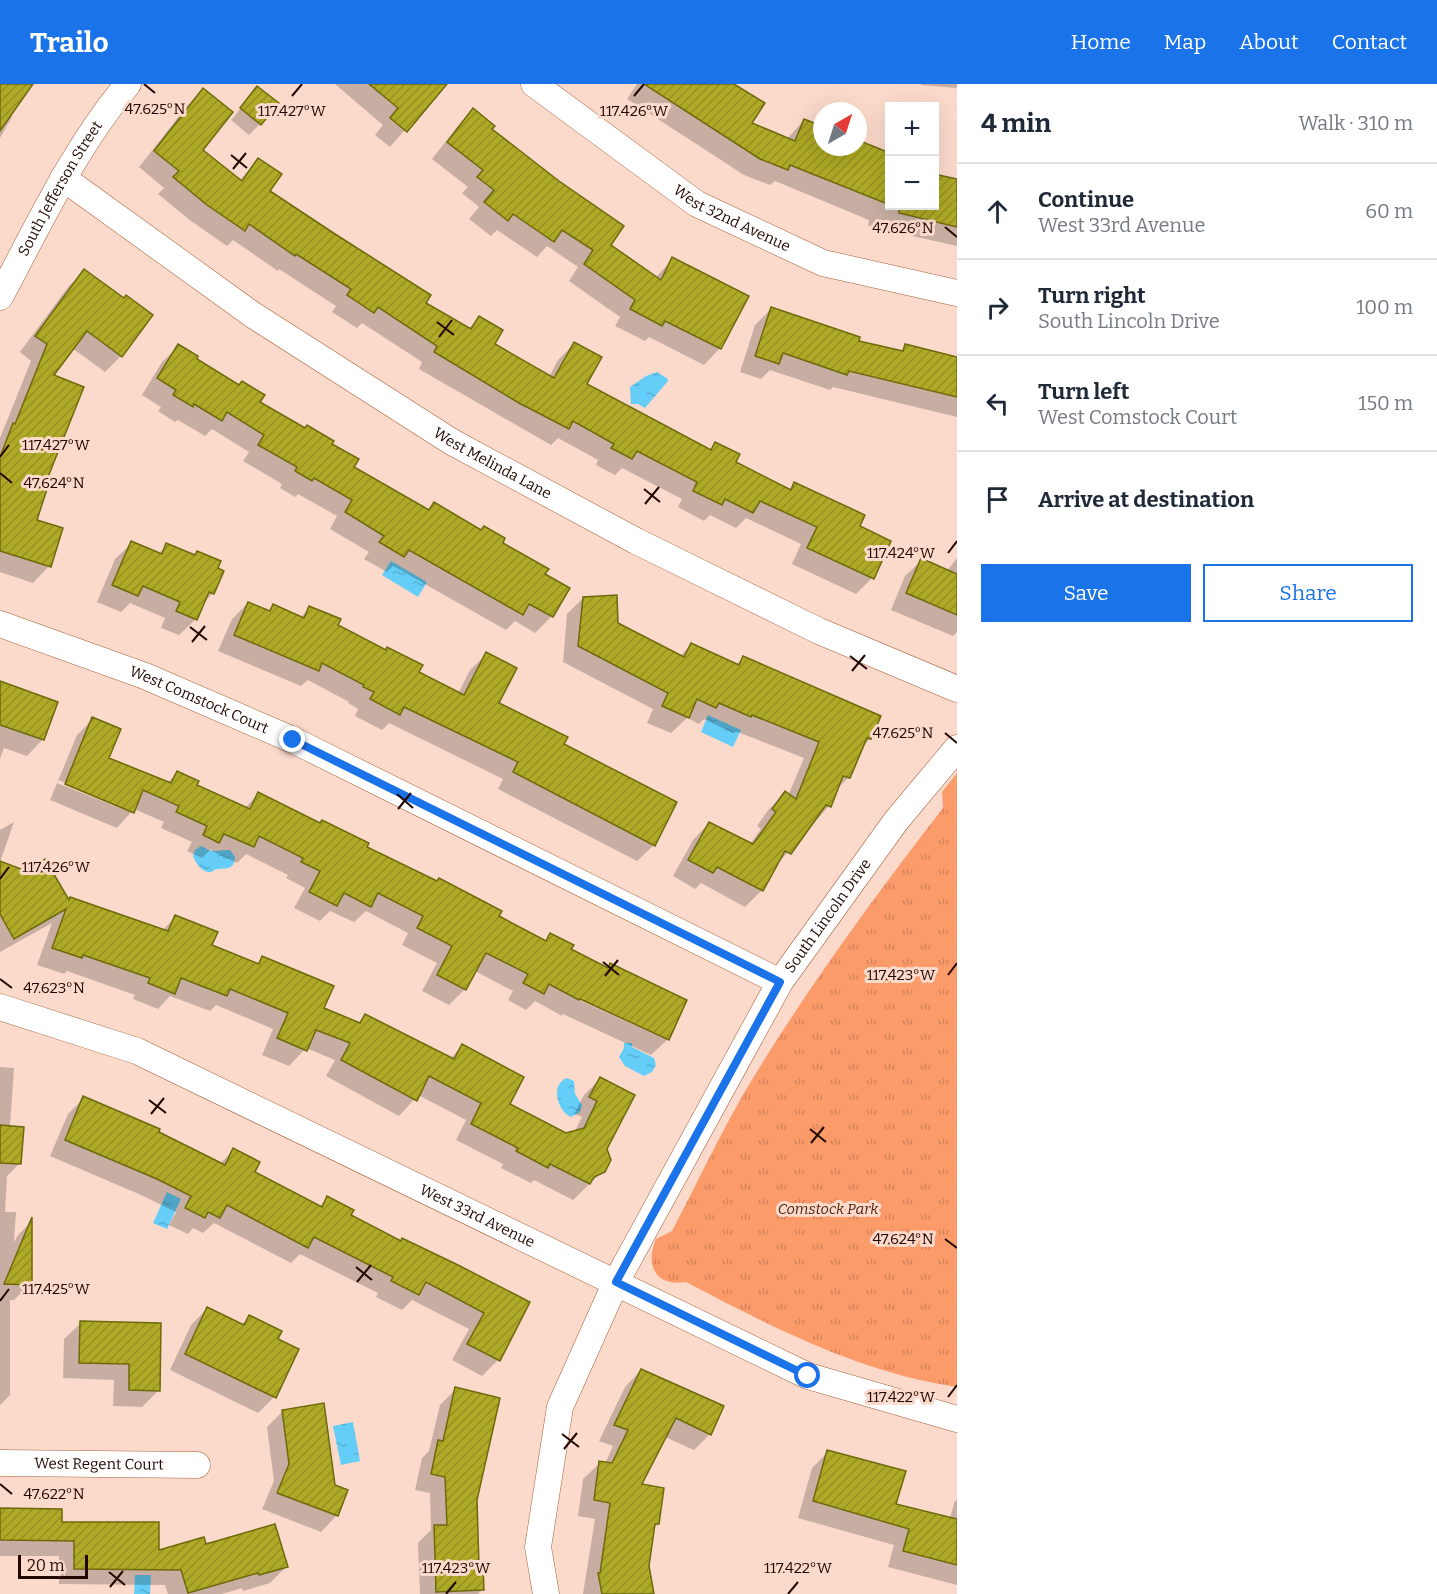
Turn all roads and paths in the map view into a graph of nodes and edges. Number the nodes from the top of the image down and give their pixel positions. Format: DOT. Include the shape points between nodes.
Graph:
graph roads {
  1 [pos="128,84"];
  2 [pos="534,84"];
  3 [pos="63,178"];
  4 [pos="957,293"];
  5 [pos="0,297"];
  6 [pos="0,624"];
  7 [pos="957,689"];
  8 [pos="957,748"];
  9 [pos="780,982"];
  10 [pos="0,1007"];
  11 [pos="616,1282"];
  12 [pos="957,1419"];
  13 [pos="0,1462"];
  14 [pos="197,1465"];
  15 [pos="546,1594"];
  1 -- 3 [label="street, South Jefferson Street"];
  2 -- 4 [label="street, West 32nd Avenue" via="697,204 823,263"];
  3 -- 5 [label="street, South Jefferson Street"];
  3 -- 7 [label="street, West Melinda Lane" via="253,315 452,442 636,541 819,630"];
  6 -- 9 [label="street, West Comstock Court" via="146,676 293,740"];
  8 -- 9 [label="street, South Lincoln Drive" via="896,821"];
  9 -- 11 [label="street, South Lincoln Drive"];
  10 -- 11 [label="street, West 33rd Avenue" via="137,1051"];
  11 -- 12 [label="street, West 33rd Avenue" via="808,1376"];
  11 -- 15 [label="street, South Lincoln Drive" via="560,1407 538,1547"];
  13 -- 14 [label="street, West Regent Court"];
}
